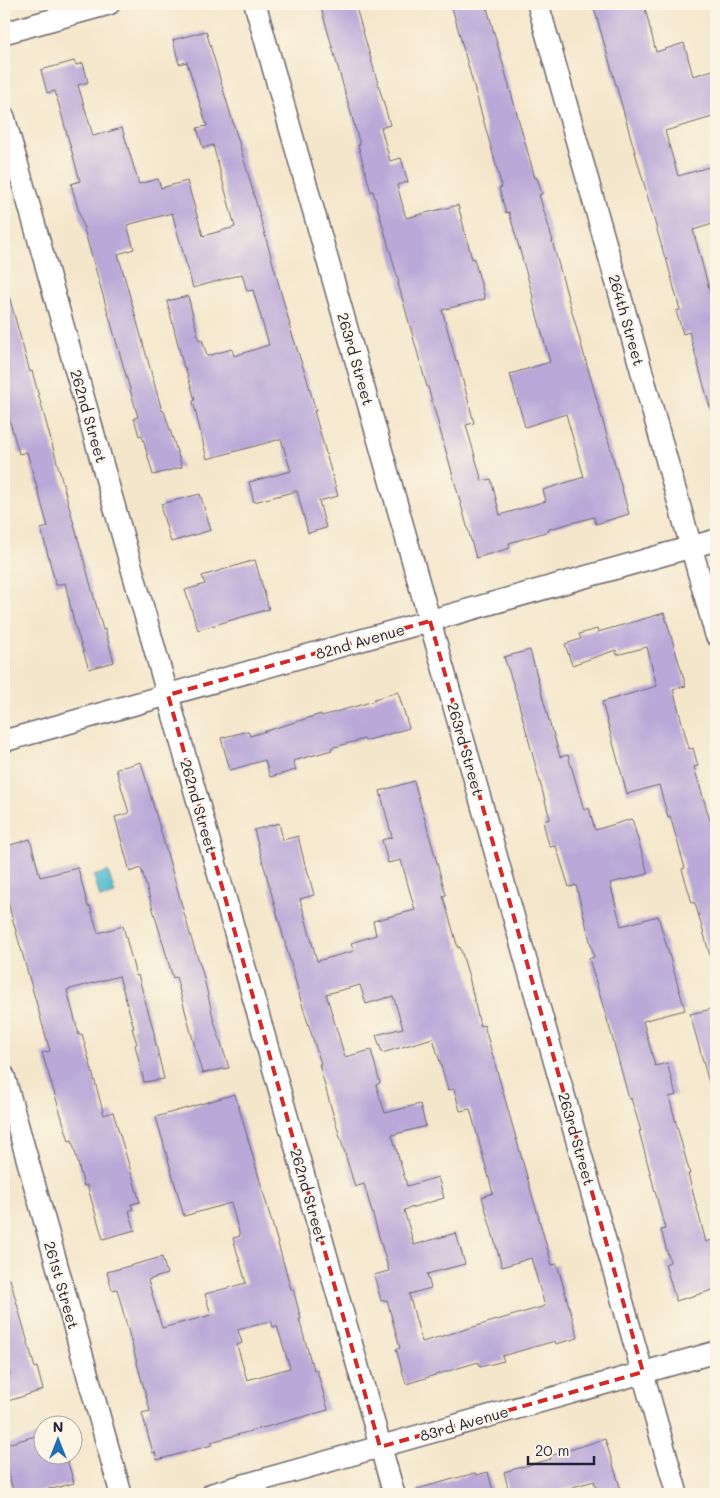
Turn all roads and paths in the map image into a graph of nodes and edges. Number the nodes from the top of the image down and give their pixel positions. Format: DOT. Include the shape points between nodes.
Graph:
graph roads {
  1 [pos="109,4"];
  2 [pos="255,4"];
  3 [pos="538,4"];
  4 [pos="4,33"];
  5 [pos="4,117"];
  6 [pos="716,540"];
  7 [pos="691,547"];
  8 [pos="430,621"];
  9 [pos="716,636"];
  10 [pos="168,695"];
  11 [pos="4,741"];
  12 [pos="4,1076"];
  13 [pos="716,1352"];
  14 [pos="643,1372"];
  15 [pos="380,1447"];
  16 [pos="121,1494"];
  17 [pos="212,1494"];
  18 [pos="394,1494"];
  19 [pos="678,1494"];
  1 -- 4 [label="street"];
  2 -- 8 [label="street, 263rd Street"];
  3 -- 7 [label="street, 264th Street"];
  5 -- 10 [label="street, 262nd Street"];
  6 -- 7 [label="street, 82nd Avenue"];
  7 -- 8 [label="street, 82nd Avenue"];
  7 -- 9 [label="street, 264th Street"];
  8 -- 10 [label="street, 82nd Avenue"];
  8 -- 14 [label="street, 263rd Street"];
  10 -- 11 [label="street, 82nd Avenue"];
  10 -- 15 [label="street, 262nd Street"];
  12 -- 16 [label="street, 261st Street"];
  13 -- 14 [label="street, 83rd Avenue"];
  14 -- 15 [label="street, 83rd Avenue"];
  14 -- 19 [label="street, 263rd Street"];
  15 -- 17 [label="street, 83rd Avenue"];
  15 -- 18 [label="street, 262nd Street"];
}
